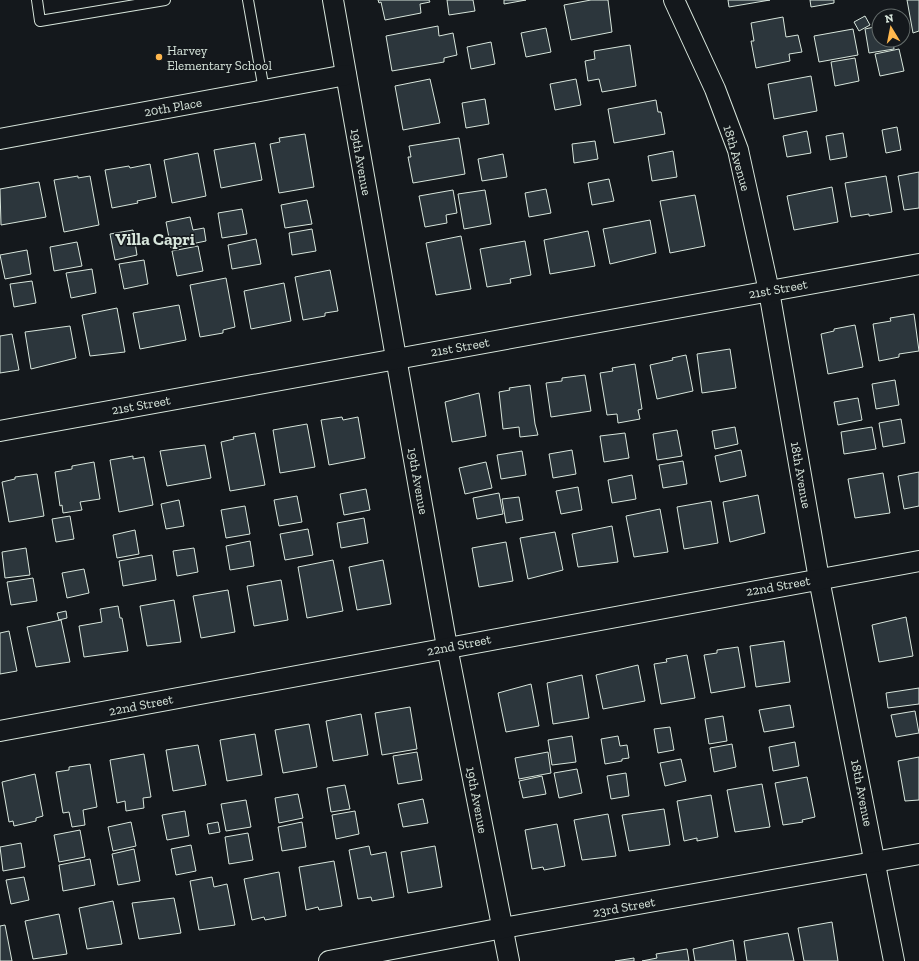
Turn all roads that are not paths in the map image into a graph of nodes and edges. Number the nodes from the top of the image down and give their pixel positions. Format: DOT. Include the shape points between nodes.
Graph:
graph roads {
  1 [pos="37,0"];
  2 [pos="165,0"];
  3 [pos="248,0"];
  4 [pos="333,0"];
  5 [pos="674,0"];
  6 [pos="346,75"];
  7 [pos="264,90"];
  8 [pos="0,139"];
  9 [pos="919,264"];
  10 [pos="769,291"];
  11 [pos="396,359"];
  12 [pos="0,431"];
  13 [pos="919,561"];
  14 [pos="819,579"];
  15 [pos="447,647"];
  16 [pos="0,731"];
  17 [pos="919,854"];
  18 [pos="876,862"];
  19 [pos="503,928"];
  20 [pos="329,961"];
  21 [pos="509,961"];
  22 [pos="894,961"];
  1 -- 2 [label="lane" via="40,21"];
  3 -- 7 [label="lane"];
  4 -- 6 [label="street, 19th Avenue"];
  5 -- 10 [label="street, 18th Avenue" via="715,89 738,150"];
  6 -- 7 [label="street, 20th Place"];
  6 -- 11 [label="street, 19th Avenue"];
  7 -- 8 [label="street, 20th Place"];
  9 -- 10 [label="street, 21st Street"];
  10 -- 11 [label="street, 21st Street"];
  10 -- 14 [label="street, 18th Avenue"];
  11 -- 12 [label="street, 21st Street"];
  11 -- 15 [label="street, 19th Avenue"];
  13 -- 14 [label="street, 22nd Street"];
  14 -- 15 [label="street, 22nd Street"];
  14 -- 18 [label="street, 18th Avenue"];
  15 -- 16 [label="street, 22nd Street"];
  15 -- 19 [label="street, 19th Avenue"];
  17 -- 18 [label="street, 23rd Street"];
  18 -- 19 [label="street, 23rd Street"];
  18 -- 22 [label="street, 18th Avenue"];
  19 -- 20 [label="street, 23rd Street"];
  19 -- 21 [label="street, 19th Avenue"];
}
